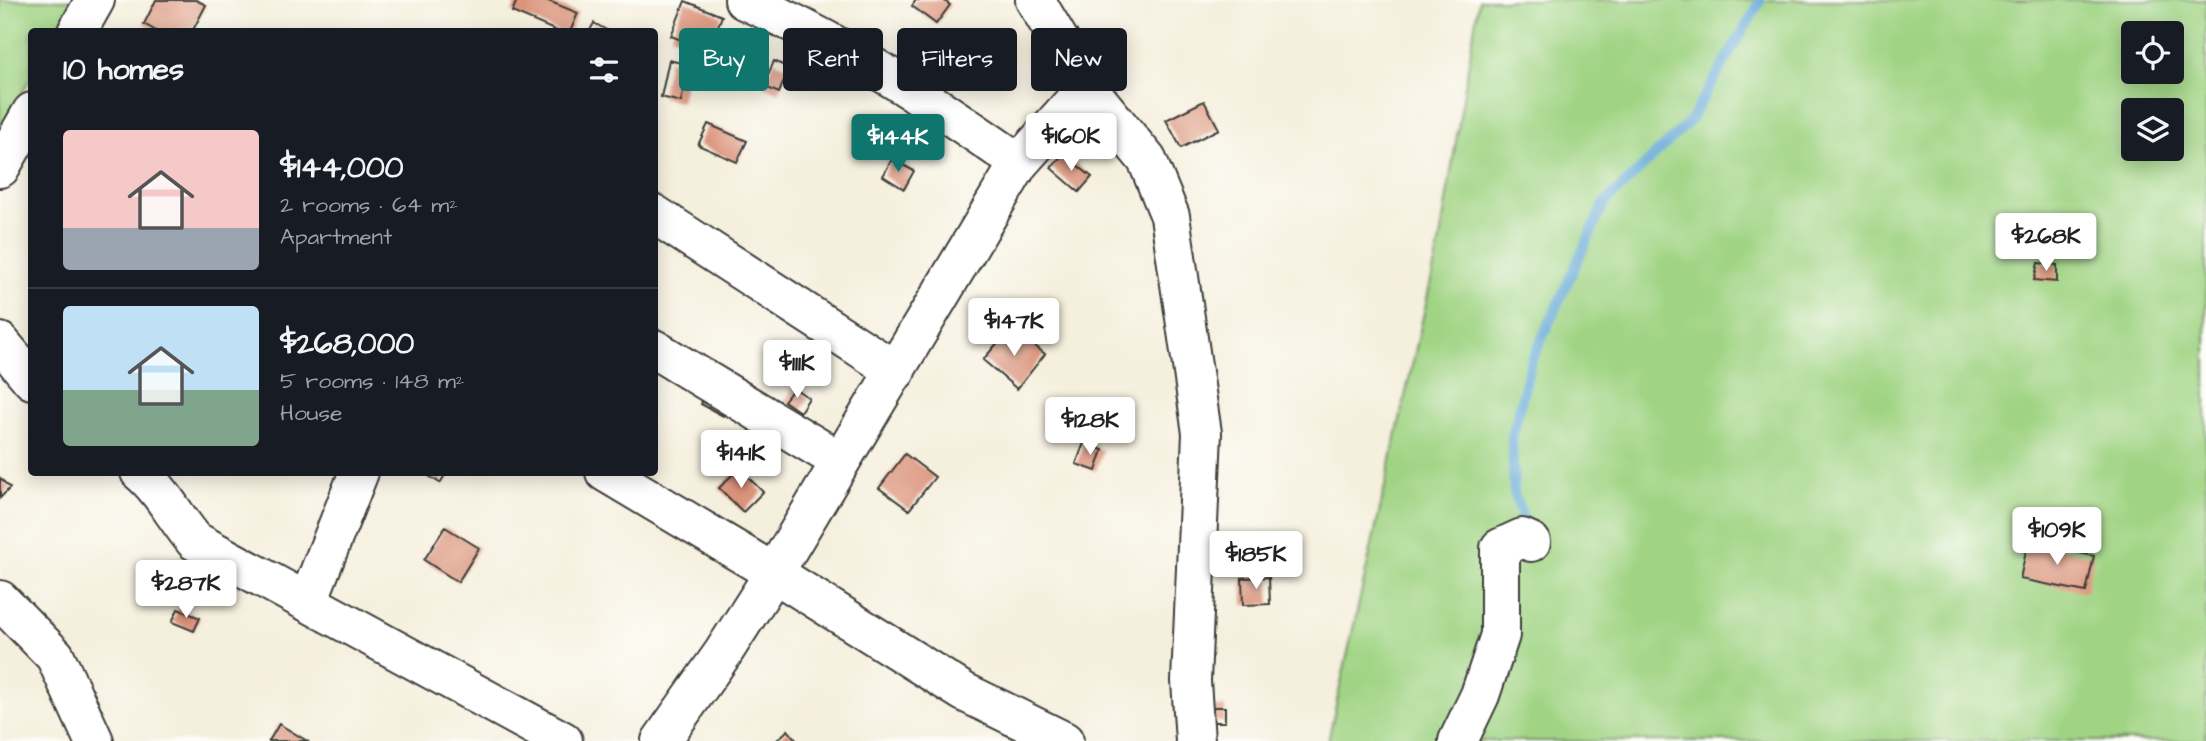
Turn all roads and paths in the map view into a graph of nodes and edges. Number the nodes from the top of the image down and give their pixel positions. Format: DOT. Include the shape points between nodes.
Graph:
graph roads {
  1 [pos="94,0"];
  2 [pos="744,0"];
  3 [pos="1035,0"];
  4 [pos="79,28"];
  5 [pos="1052,28"];
  6 [pos="1083,91"];
  7 [pos="1090,91"];
  8 [pos="28,119"];
  9 [pos="1019,163"];
  10 [pos="0,168"];
  11 [pos="658,217"];
  12 [pos="658,351"];
  13 [pos="896,371"];
  14 [pos="840,461"];
  15 [pos="145,476"];
  16 [pos="357,476"];
  17 [pos="612,476"];
  18 [pos="1531,542"];
  19 [pos="774,573"];
  20 [pos="0,600"];
  21 [pos="307,601"];
  22 [pos="94,741"];
  23 [pos="564,741"];
  24 [pos="661,741"];
  25 [pos="1064,741"];
  26 [pos="1195,741"];
  27 [pos="1458,741"];
  1 -- 4 [label="street"];
  2 -- 9 [label="street" via="832,41 903,83"];
  3 -- 5 [label="street"];
  6 -- 9 [label="street"];
  7 -- 26 [label="street" via="1147,160 1170,216 1182,284 1202,433 1191,681"];
  8 -- 10 [label="street"];
  9 -- 13 [label="street"];
  11 -- 13 [label="street"];
  12 -- 14 [label="street"];
  13 -- 14 [label="street"];
  14 -- 19 [label="street"];
  15 -- 21 [label="street" via="195,541"];
  16 -- 21 [label="street"];
  17 -- 19 [label="street"];
  18 -- 27 [label="street" via="1522,538 1500,548 1500,635 1480,695"];
  19 -- 24 [label="street"];
  19 -- 25 [label="street" via="964,692"];
  20 -- 22 [label="street" via="55,656"];
  21 -- 23 [label="street"];
}
